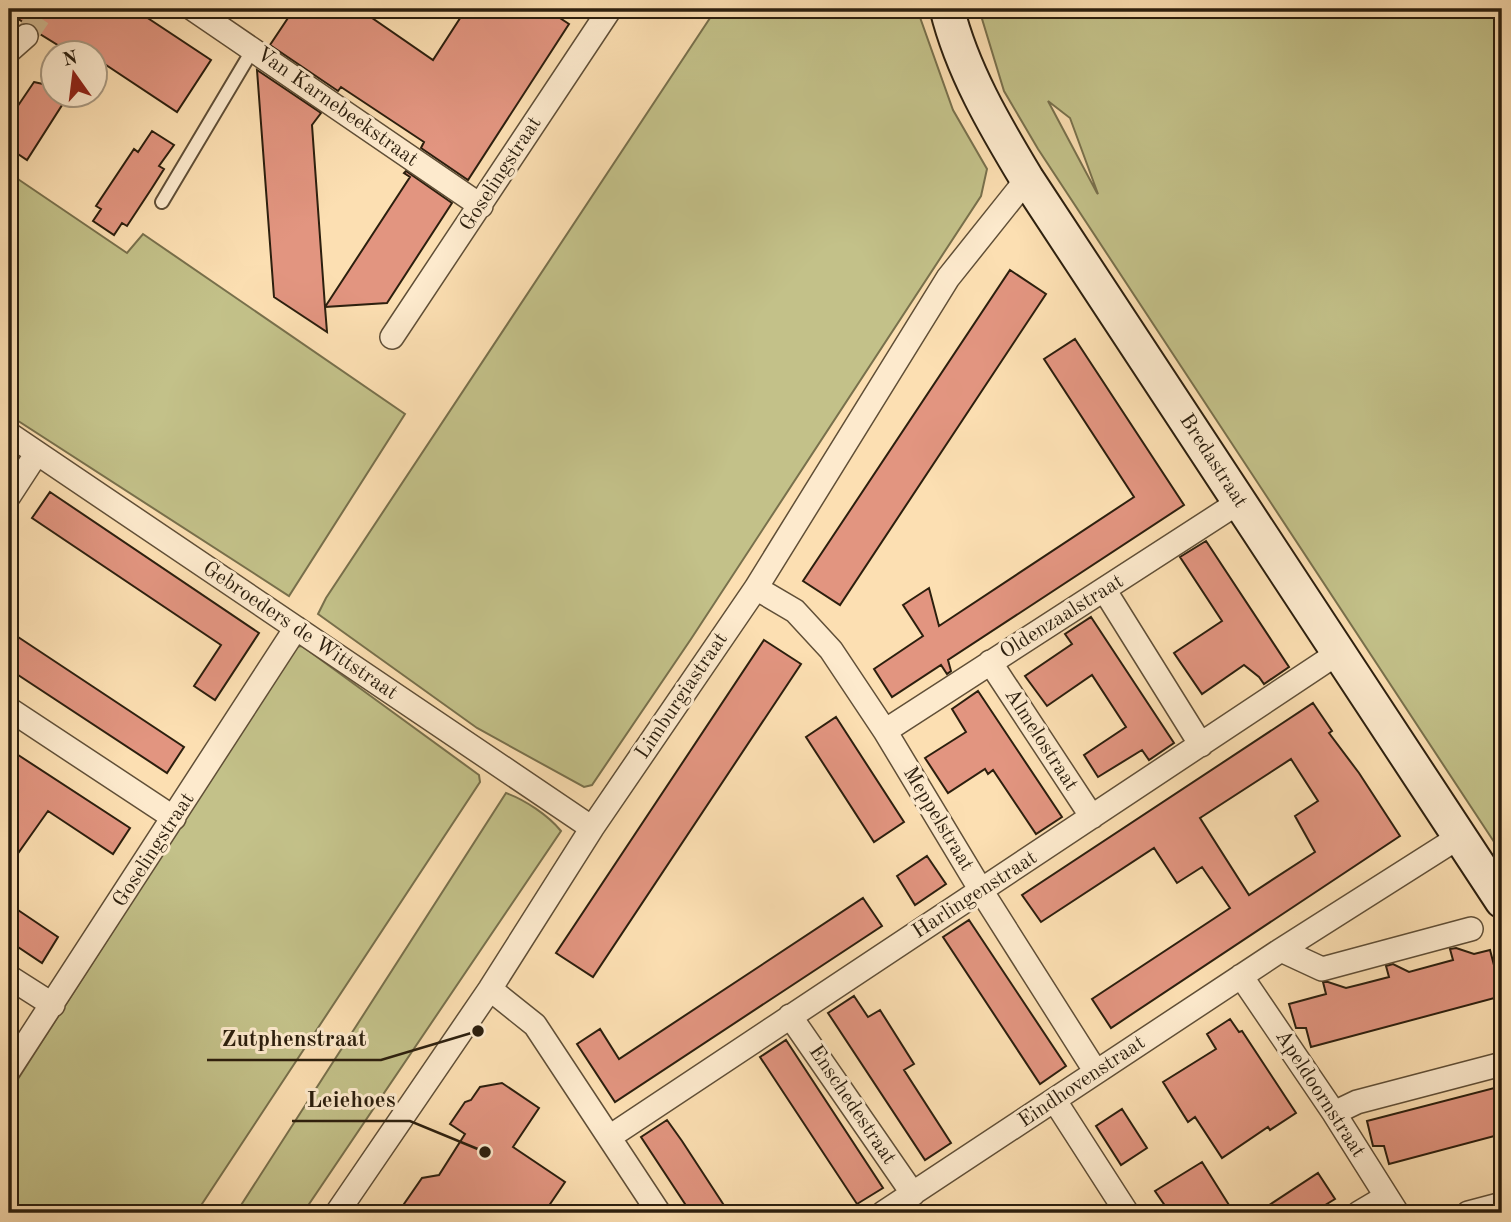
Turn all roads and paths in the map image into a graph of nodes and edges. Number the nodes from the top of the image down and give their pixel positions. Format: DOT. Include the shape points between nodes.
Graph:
graph roads {
  1 [pos="193,9"];
  2 [pos="610,9"];
  3 [pos="947,9"];
  4 [pos="253,49"];
  5 [pos="1027,179"];
  6 [pos="162,202"];
  7 [pos="481,206"];
  8 [pos="392,337"];
  9 [pos="9,435"];
  10 [pos="37,453"];
  11 [pos="9,496"];
  12 [pos="1239,502"];
  13 [pos="756,588"];
  14 [pos="1105,591"];
  15 [pos="296,628"];
  16 [pos="1338,653"];
  17 [pos="990,662"];
  18 [pos="9,709"];
  19 [pos="885,731"];
  20 [pos="1200,745"];
  21 [pos="1092,817"];
  22 [pos="174,818"];
  23 [pos="592,828"];
  24 [pos="1460,836"];
  25 [pos="982,892"];
  26 [pos="1502,901"];
  27 [pos="1471,929"];
  28 [pos="1281,950"];
  29 [pos="1241,976"];
  30 [pos="9,977"];
  31 [pos="489,989"];
  32 [pos="53,1005"];
  33 [pos="790,1016"];
  34 [pos="1502,1064"];
  35 [pos="9,1070"];
  36 [pos="1096,1072"];
  37 [pos="1055,1101"];
  38 [pos="1334,1113"];
  39 [pos="611,1136"];
  40 [pos="913,1194"];
  41 [pos="1502,1204"];
  42 [pos="1392,1205"];
  43 [pos="337,1213"];
  44 [pos="659,1213"];
  45 [pos="883,1213"];
  46 [pos="1127,1213"];
  47 [pos="1359,1213"];
  48 [pos="1468,1213"];
  1 -- 4 [label="street, Van Karnebeekstraat"];
  2 -- 7 [label="street, Goselingstraat"];
  3 -- 5 [label="street, Bredastraat" via="982,100"];
  4 -- 6 [label="lane"];
  4 -- 7 [label="street, Van Karnebeekstraat"];
  5 -- 12 [label="street, Bredastraat"];
  5 -- 13 [label="street, Limburgiastraat" via="948,278"];
  7 -- 8 [label="street, Goselingstraat"];
  9 -- 10 [label="street, Gebroeders de Wittstraat"];
  10 -- 11 [label="street"];
  10 -- 15 [label="street, Gebroeders de Wittstraat"];
  12 -- 14 [label="street, Oldenzaalstraat"];
  12 -- 16 [label="street, Bredastraat"];
  13 -- 19 [label="street, Meppelstraat" via="795,611 831,650"];
  13 -- 23 [label="street, Limburgiastraat"];
  14 -- 17 [label="street, Oldenzaalstraat"];
  14 -- 20 [label="street"];
  15 -- 22 [label="street, Goselingstraat"];
  15 -- 23 [label="street, Gebroeders de Wittstraat"];
  16 -- 20 [label="street, Harlingenstraat"];
  16 -- 24 [label="street, Bredastraat"];
  17 -- 19 [label="street, Oldenzaalstraat"];
  17 -- 21 [label="street, Almelostraat"];
  18 -- 22 [label="street"];
  19 -- 25 [label="street, Meppelstraat"];
  20 -- 21 [label="street, Harlingenstraat"];
  21 -- 25 [label="street, Harlingenstraat"];
  22 -- 32 [label="street, Goselingstraat"];
  23 -- 31 [label="street, Limburgiastraat"];
  24 -- 26 [label="street, Bredastraat"];
  24 -- 28 [label="street, Eindhovenstraat"];
  25 -- 33 [label="street, Harlingenstraat"];
  25 -- 36 [label="street, Meppelstraat"];
  27 -- 28 [label="street" via="1322,969"];
  28 -- 29 [label="street, Eindhovenstraat"];
  29 -- 36 [label="street, Eindhovenstraat"];
  29 -- 38 [label="street, Apeldoornstraat"];
  30 -- 32 [label="street"];
  31 -- 39 [label="street" via="535,1025"];
  31 -- 43 [label="street, Limburgiastraat"];
  32 -- 35 [label="street, Goselingstraat"];
  33 -- 39 [label="street, Harlingenstraat"];
  33 -- 40 [label="street, Enschedestraat"];
  34 -- 38 [label="street" via="1357,1102"];
  36 -- 37 [label="street, Eindhovenstraat"];
  37 -- 40 [label="street, Eindhovenstraat"];
  37 -- 46 [label="street"];
  38 -- 42 [label="street, Apeldoornstraat"];
  39 -- 44 [label="street"];
  40 -- 45 [label="street, Eindhovenstraat"];
  41 -- 48 [label="street"];
  42 -- 47 [label="street"];
}
